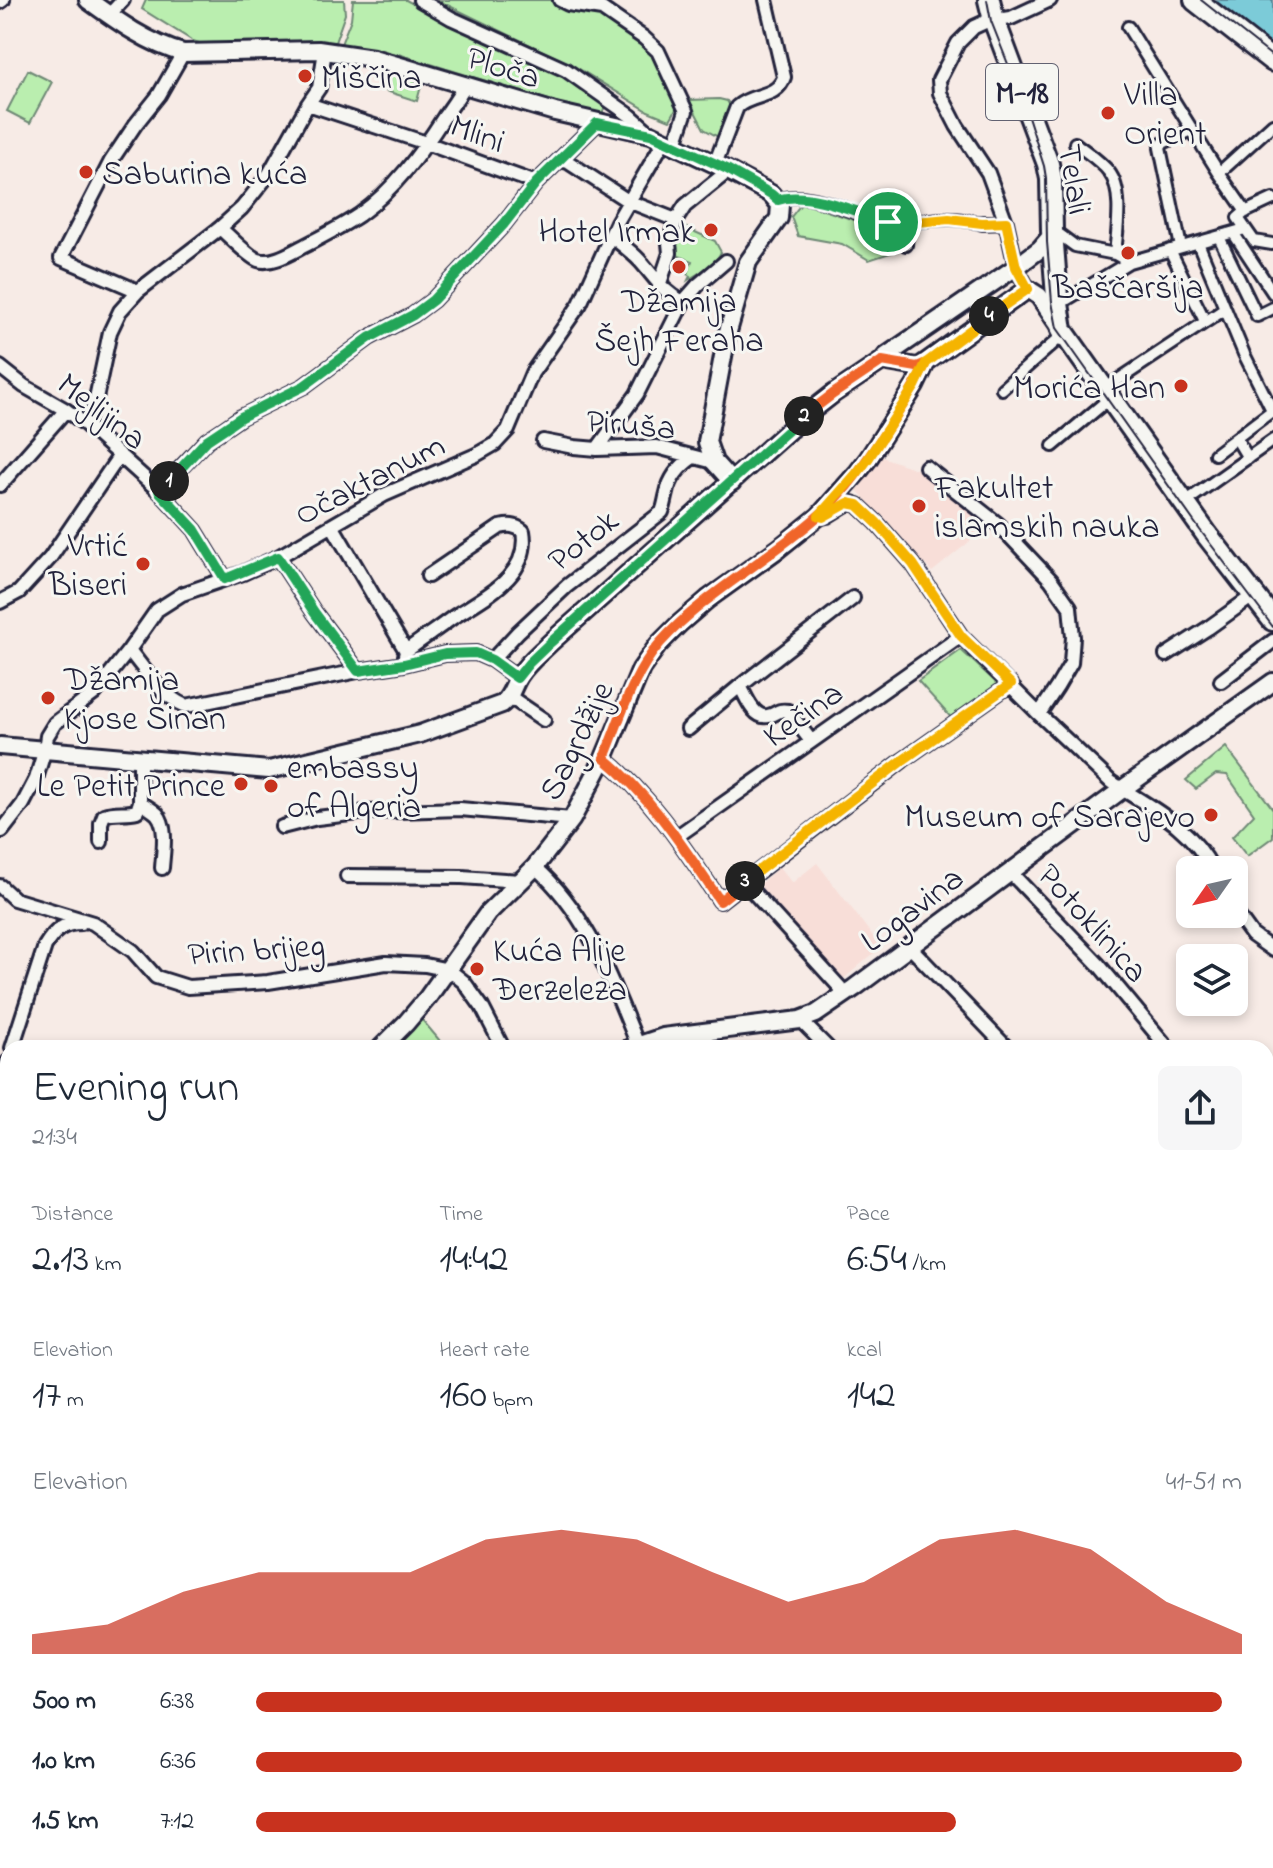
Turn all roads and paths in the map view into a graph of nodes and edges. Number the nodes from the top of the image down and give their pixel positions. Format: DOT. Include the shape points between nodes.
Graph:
graph roads {
  1 [pos="88,0"];
  2 [pos="123,0"];
  3 [pos="420,0"];
  4 [pos="560,0"];
  5 [pos="766,0"];
  6 [pos="1050,0"];
  7 [pos="1195,0"];
  8 [pos="598,4"];
  9 [pos="992,10"];
  10 [pos="109,15"];
  11 [pos="1128,27"];
  12 [pos="325,51"];
  13 [pos="183,53"];
  14 [pos="1273,61"];
  15 [pos="464,86"];
  16 [pos="308,104"];
  17 [pos="597,123"];
  18 [pos="1273,124"];
  19 [pos="1192,130"];
  20 [pos="663,140"];
  21 [pos="426,143"];
  22 [pos="1075,143"];
  23 [pos="560,160"];
  24 [pos="721,166"];
  25 [pos="1219,173"];
  26 [pos="536,183"];
  27 [pos="1273,199"];
  28 [pos="778,200"];
  29 [pos="628,201"];
  30 [pos="1246,212"];
  31 [pos="676,220"];
  32 [pos="908,222"];
  33 [pos="1006,222"];
  34 [pos="982,223"];
  35 [pos="220,228"];
  36 [pos="1239,231"];
  37 [pos="1056,235"];
  38 [pos="611,236"];
  39 [pos="1219,237"];
  40 [pos="1198,243"];
  41 [pos="1273,244"];
  42 [pos="906,245"];
  43 [pos="1176,249"];
  44 [pos="1115,254"];
  45 [pos="726,261"];
  46 [pos="1129,262"];
  47 [pos="1016,267"];
  48 [pos="659,286"];
  49 [pos="1028,289"];
  50 [pos="138,291"];
  51 [pos="1273,293"];
  52 [pos="1066,300"];
  53 [pos="683,302"];
  54 [pos="1273,308"];
  55 [pos="1225,309"];
  56 [pos="1205,321"];
  57 [pos="1062,331"];
  58 [pos="882,361"];
  59 [pos="926,363"];
  60 [pos="0,367"];
  61 [pos="1002,389"];
  62 [pos="1106,394"];
  63 [pos="66,410"];
  64 [pos="1273,411"];
  65 [pos="85,424"];
  66 [pos="1236,438"];
  67 [pos="1273,440"];
  68 [pos="543,441"];
  69 [pos="1053,446"];
  70 [pos="597,449"];
  71 [pos="1215,454"];
  72 [pos="120,455"];
  73 [pos="693,457"];
  74 [pos="1248,458"];
  75 [pos="714,462"];
  76 [pos="926,467"];
  77 [pos="732,482"];
  78 [pos="0,485"];
  79 [pos="159,491"];
  80 [pos="1184,503"];
  81 [pos="819,516"];
  82 [pos="333,527"];
  83 [pos="278,557"];
  84 [pos="428,576"];
  85 [pos="225,579"];
  86 [pos="1254,595"];
  87 [pos="853,598"];
  88 [pos="0,602"];
  89 [pos="1273,620"];
  90 [pos="961,636"];
  91 [pos="1273,641"];
  92 [pos="129,650"];
  93 [pos="1166,655"];
  94 [pos="405,658"];
  95 [pos="492,660"];
  96 [pos="358,671"];
  97 [pos="517,678"];
  98 [pos="1221,681"];
  99 [pos="1273,682"];
  100 [pos="1011,684"];
  101 [pos="740,686"];
  102 [pos="510,697"];
  103 [pos="1039,714"];
  104 [pos="544,720"];
  105 [pos="688,729"];
  106 [pos="811,741"];
  107 [pos="0,746"];
  108 [pos="45,749"];
  109 [pos="604,758"];
  110 [pos="140,759"];
  111 [pos="1124,788"];
  112 [pos="140,802"];
  113 [pos="572,819"];
  114 [pos="282,827"];
  115 [pos="1,832"];
  116 [pos="676,837"];
  117 [pos="101,842"];
  118 [pos="1204,856"];
  119 [pos="535,867"];
  120 [pos="162,868"];
  121 [pos="1010,872"];
  122 [pos="347,876"];
  123 [pos="520,881"];
  124 [pos="744,882"];
  125 [pos="0,886"];
  126 [pos="93,923"];
  127 [pos="1247,928"];
  128 [pos="909,946"];
  129 [pos="1273,950"];
  130 [pos="449,970"];
  131 [pos="846,994"];
  132 [pos="800,1020"];
  133 [pos="15,1040"];
  134 [pos="389,1040"];
  135 [pos="499,1040"];
  136 [pos="633,1040"];
  137 [pos="655,1040"];
  138 [pos="820,1040"];
  139 [pos="999,1040"];
  140 [pos="1161,1040"];
  1 -- 10 [label="street, Ploča"];
  2 -- 10 [label="street"];
  3 -- 20 [label="street" via="566,70"];
  4 -- 8 [label="street, Očaktanum"];
  5 -- 24 [label="street" via="784,77 774,92 737,107"];
  6 -- 9 [label="street" via="1011,18"];
  7 -- 14 [label="main road"];
  8 -- 20 [label="street, Očaktanum" via="658,51 686,111"];
  9 -- 33 [label="street" via="958,43 939,80 940,93 988,173"];
  9 -- 37 [label="main road, Telali / M-18" via="1048,164"];
  10 -- 13 [label="street, Ploča"];
  11 -- 19 [label="street"];
  12 -- 13 [label="street, Ploča"];
  12 -- 15 [label="street, Ploča" via="373,58"];
  12 -- 16 [label="street" via="319,88"];
  13 -- 50 [label="street" via="111,161 61,258"];
  15 -- 17 [label="street, Ploča"];
  15 -- 21 [label="street"];
  16 -- 21 [label="street, Mlini"];
  16 -- 35 [label="street" via="269,174"];
  17 -- 20 [label="street, Ploča"];
  17 -- 23 [label="street"];
  18 -- 25 [label="street"];
  19 -- 25 [label="street"];
  19 -- 43 [label="street" via="1160,148"];
  20 -- 24 [label="street, Ploča"];
  20 -- 29 [label="street, Očaktanum"];
  21 -- 26 [label="street, Mlini"];
  21 -- 35 [label="street" via="361,213 279,258 257,260"];
  22 -- 44 [label="street" via="1116,183"];
  23 -- 26 [label="street"];
  23 -- 29 [label="street"];
  24 -- 28 [label="street, Ploča"];
  24 -- 31 [label="street" via="722,176"];
  25 -- 30 [label="street"];
  26 -- 79 [label="street" via="433,300 304,386 207,440"];
  27 -- 30 [label="street"];
  28 -- 32 [label="street" via="813,200 888,222"];
  28 -- 75 [label="street" via="779,218 748,262 727,335 707,442"];
  29 -- 31 [label="street"];
  29 -- 38 [label="street, Očaktanum"];
  30 -- 36 [label="street" via="1238,218"];
  31 -- 48 [label="street"];
  32 -- 34 [label="street"];
  32 -- 42 [label="street"];
  33 -- 34 [label="street"];
  33 -- 47 [label="street"];
  35 -- 50 [label="street"];
  36 -- 39 [label="street"];
  36 -- 41 [label="street"];
  36 -- 51 [label="street"];
  37 -- 44 [label="street" via="1075,246"];
  37 -- 47 [label="street"];
  37 -- 57 [label="main road, Telali / M-18"];
  38 -- 48 [label="street"];
  38 -- 82 [label="street, Očaktanum" via="580,304 532,373 508,430 495,444 384,495"];
  39 -- 40 [label="street"];
  39 -- 54 [label="street" via="1257,316"];
  40 -- 43 [label="street"];
  40 -- 55 [label="street"];
  43 -- 46 [label="street"];
  43 -- 56 [label="street"];
  44 -- 46 [label="street"];
  45 -- 53 [label="street"];
  46 -- 52 [label="street"];
  47 -- 49 [label="street"];
  47 -- 58 [label="street"];
  48 -- 53 [label="street"];
  49 -- 57 [label="street" via="1039,296"];
  49 -- 59 [label="street, Sagrdžije"];
  50 -- 65 [label="street" via="110,332 95,403"];
  53 -- 70 [label="street" via="637,394"];
  55 -- 56 [label="street"];
  55 -- 64 [label="street"];
  56 -- 62 [label="street"];
  57 -- 61 [label="street"];
  57 -- 62 [label="main road, M-18"];
  58 -- 59 [label="street" via="917,367"];
  58 -- 77 [label="street" via="805,416"];
  59 -- 81 [label="street, Sagrdžije" via="868,459"];
  60 -- 63 [label="street, Mejlijina"];
  62 -- 69 [label="street"];
  62 -- 80 [label="main road, M-18"];
  63 -- 65 [label="street, Mejlijina"];
  63 -- 78 [label="street"];
  64 -- 66 [label="street"];
  65 -- 72 [label="street, Mejlijina"];
  66 -- 71 [label="street"];
  66 -- 74 [label="street"];
  67 -- 74 [label="street"];
  68 -- 70 [label="street, Piruša"];
  70 -- 73 [label="street, Piruša" via="657,447"];
  72 -- 79 [label="street, Mejlijina"];
  72 -- 88 [label="street" via="50,558 19,592"];
  73 -- 75 [label="street, Piruša"];
  73 -- 95 [label="street, Potok" via="670,480 662,512 567,586"];
  74 -- 80 [label="street"];
  75 -- 77 [label="street"];
  76 -- 103 [label="street" via="998,524 1070,607 1071,663"];
  77 -- 97 [label="street"];
  79 -- 85 [label="street, Mejlijina" via="195,530"];
  80 -- 86 [label="main road, M-18"];
  81 -- 90 [label="street" via="848,503 858,505 913,564"];
  81 -- 109 [label="street, Sagrdžije" via="708,599 658,645 641,669"];
  82 -- 83 [label="street, Očaktanum"];
  82 -- 94 [label="street"];
  83 -- 85 [label="street, Očaktanum"];
  83 -- 96 [label="street"];
  84 -- 94 [label="street" via="500,527 523,531 522,555 509,578"];
  85 -- 92 [label="street, Očaktanum" via="182,594 157,610"];
  86 -- 89 [label="main road, M-18"];
  86 -- 93 [label="street"];
  87 -- 101 [label="street"];
  90 -- 100 [label="street"];
  90 -- 106 [label="street, Kečina"];
  91 -- 98 [label="street"];
  92 -- 96 [label="street" via="162,691 186,706"];
  92 -- 108 [label="street, Očaktanum" via="95,693 55,723"];
  94 -- 95 [label="street" via="476,653"];
  94 -- 96 [label="street"];
  95 -- 97 [label="street"];
  97 -- 102 [label="street"];
  99 -- 111 [label="street, Logavina"];
  100 -- 103 [label="street"];
  100 -- 124 [label="street"];
  101 -- 105 [label="street"];
  101 -- 106 [label="street" via="759,716 788,711"];
  102 -- 104 [label="street"];
  102 -- 110 [label="street" via="420,734 278,769"];
  103 -- 111 [label="street" via="1111,782"];
  106 -- 116 [label="street, Kečina"];
  107 -- 108 [label="street"];
  108 -- 110 [label="street"];
  108 -- 115 [label="street, Očaktanum" via="30,792"];
  109 -- 113 [label="street, Sagrdžije"];
  109 -- 116 [label="street"];
  110 -- 112 [label="street"];
  111 -- 118 [label="street" via="1181,828"];
  111 -- 121 [label="street, Logavina"];
  112 -- 117 [label="street" via="137,811 104,815"];
  112 -- 120 [label="street" via="162,822"];
  113 -- 114 [label="street" via="460,809 367,812"];
  113 -- 119 [label="street, Sagrdžije"];
  116 -- 124 [label="street" via="720,901"];
  119 -- 123 [label="street, Sagrdžije"];
  119 -- 136 [label="street" via="585,926"];
  121 -- 128 [label="street, Logavina"];
  121 -- 140 [label="street, Potoklinica"];
  122 -- 123 [label="street"];
  123 -- 130 [label="street, Sagrdžije" via="488,913"];
  124 -- 131 [label="street"];
  125 -- 126 [label="street, Pirin brijeg" via="14,899"];
  126 -- 130 [label="street, Pirin brijeg" via="133,951 156,977 188,987 268,982 386,963"];
  126 -- 133 [label="street" via="68,924 51,935"];
  127 -- 129 [label="street"];
  128 -- 131 [label="street, Logavina"];
  128 -- 139 [label="street"];
  130 -- 134 [label="street, Sagrdžije"];
  130 -- 135 [label="street" via="482,1007"];
  131 -- 132 [label="street, Logavina"];
  132 -- 137 [label="street, Logavina"];
  132 -- 138 [label="street"];
}
